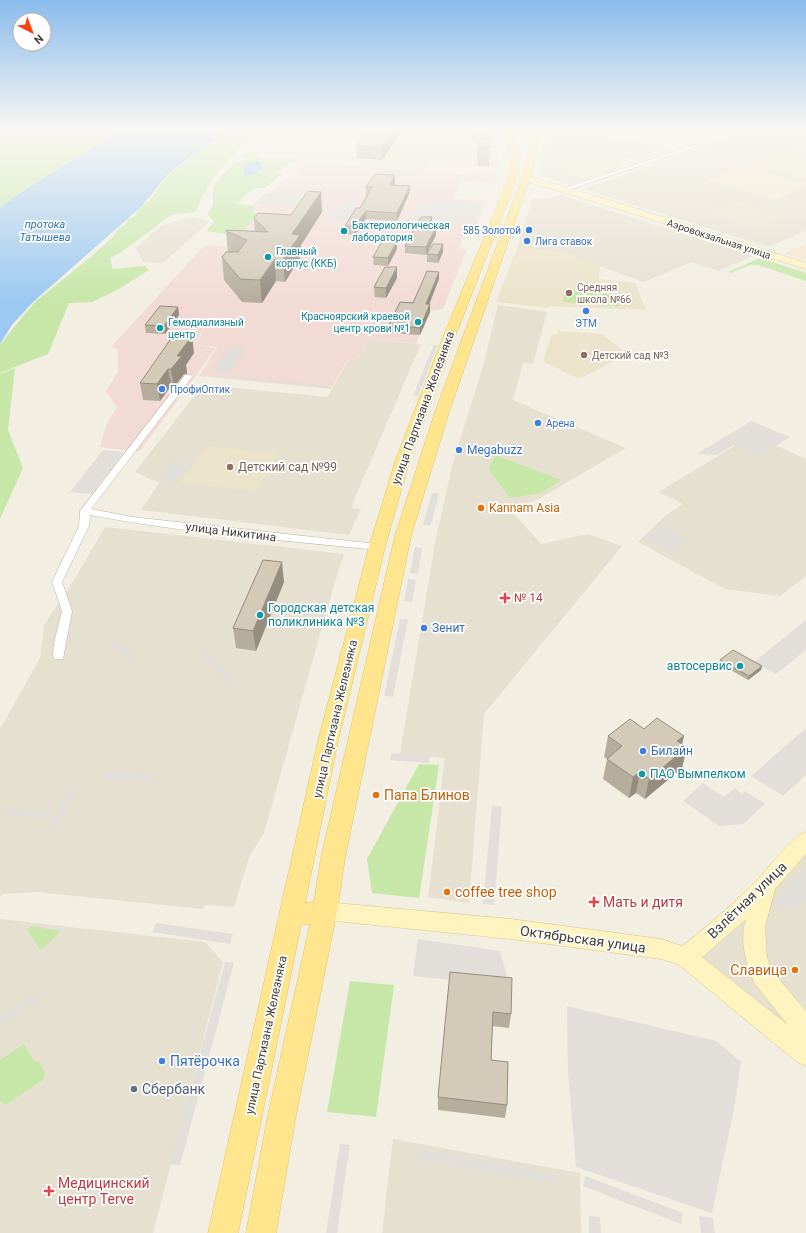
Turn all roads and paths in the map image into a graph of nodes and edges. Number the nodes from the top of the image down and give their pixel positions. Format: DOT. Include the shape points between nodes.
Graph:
graph roads {
  1 [pos="510,186"];
  2 [pos="523,186"];
  3 [pos="549,186"];
  4 [pos="576,186"];
  5 [pos="563,190"];
  6 [pos="486,248"];
  7 [pos="502,249"];
  8 [pos="806,266"];
  9 [pos="188,377"];
  10 [pos="409,444"];
  11 [pos="432,445"];
  12 [pos="398,474"];
  13 [pos="421,476"];
  14 [pos="85,512"];
  15 [pos="377,547"];
  16 [pos="59,656"];
  17 [pos="806,840"];
  18 [pos="766,885"];
  19 [pos="325,911"];
  20 [pos="291,916"];
  21 [pos="685,957"];
  22 [pos="806,1029"];
  23 [pos="806,1054"];
  24 [pos="223,1233"];
  25 [pos="261,1233"];
  1 -- 6 [label="main road, улица Партизана Железняка"];
  2 -- 7 [label="main road, улица Партизана Железняка"];
  3 -- 5 [label="street, Аэровокзальная улица"];
  4 -- 5 [label="street"];
  5 -- 8 [label="street, Аэровокзальная улица"];
  6 -- 7 [label="main road"];
  6 -- 10 [label="main road, улица Партизана Железняка"];
  7 -- 11 [label="main road, улица Партизана Железняка"];
  9 -- 14 [label="street"];
  10 -- 11 [label="main road" via="421,448"];
  10 -- 12 [label="main road, улица Партизана Железняка"];
  11 -- 13 [label="main road, улица Партизана Железняка"];
  12 -- 13 [label="main road" via="413,472"];
  12 -- 15 [label="main road, улица Партизана Железняка"];
  13 -- 19 [label="main road, улица Партизана Железняка" via="403,536 383,621 333,858"];
  14 -- 15 [label="street, улица Никитина" via="232,532"];
  14 -- 16 [label="street" via="84,526 57,582 67,611"];
  15 -- 20 [label="main road, улица Партизана Железняка" via="328,741"];
  17 -- 18 [label="street, Взлётная улица"];
  18 -- 21 [label="street, Взлётная улица"];
  18 -- 22 [label="street" via="754,926 756,957 763,977"];
  19 -- 20 [label="main road"];
  19 -- 21 [label="street, Октябрьская улица" via="511,929 661,949"];
  19 -- 25 [label="main road, улица Партизана Железняка" via="282,1115"];
  20 -- 24 [label="main road, улица Партизана Железняка"];
  21 -- 23 [label="street, Октябрьская улица"];
}
